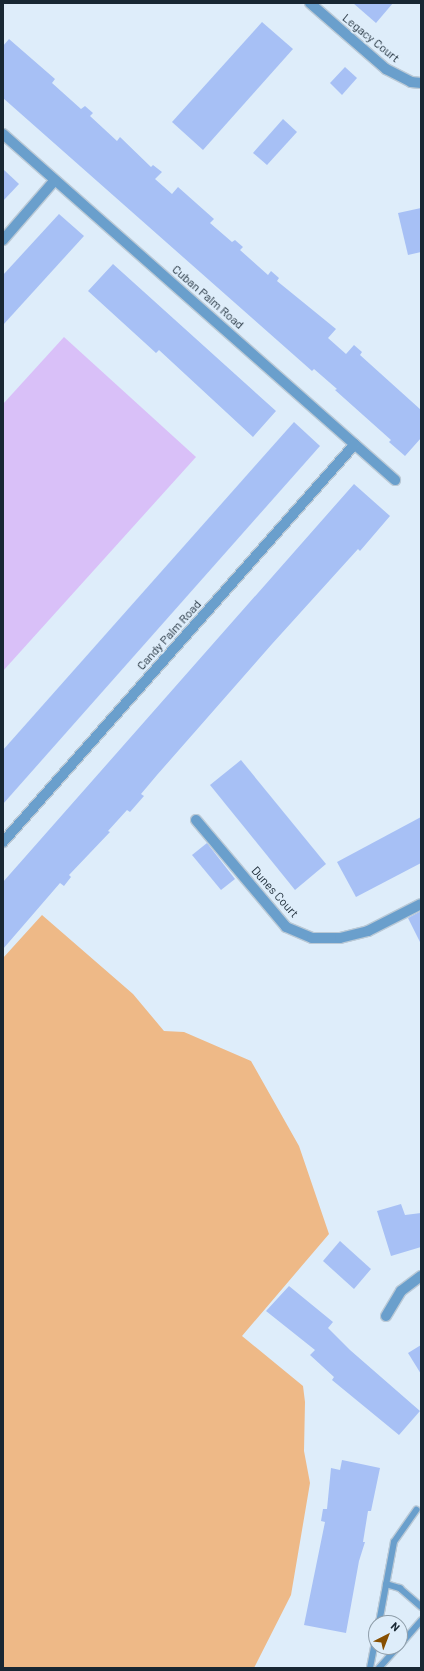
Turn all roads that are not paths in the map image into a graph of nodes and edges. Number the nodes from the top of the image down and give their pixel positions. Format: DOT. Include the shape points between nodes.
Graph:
graph roads {
  1 [pos="310,3"];
  2 [pos="421,83"];
  3 [pos="3,134"];
  4 [pos="55,180"];
  5 [pos="3,240"];
  6 [pos="355,444"];
  7 [pos="395,480"];
  8 [pos="196,820"];
  9 [pos="3,842"];
  10 [pos="421,904"];
  11 [pos="421,1276"];
  12 [pos="386,1316"];
  13 [pos="416,1510"];
  14 [pos="386,1584"];
  15 [pos="421,1606"];
  16 [pos="380,1615"];
  17 [pos="421,1621"];
  18 [pos="408,1636"];
  19 [pos="373,1655"];
  20 [pos="391,1655"];
  21 [pos="370,1668"];
  22 [pos="380,1668"];
  1 -- 2 [label="street, Legacy Court" via="386,68 411,82"];
  3 -- 4 [label="street, Cuban Palm Road"];
  4 -- 5 [label="street"];
  4 -- 6 [label="street, Cuban Palm Road"];
  6 -- 7 [label="street, Cuban Palm Road"];
  6 -- 9 [label="street, Candy Palm Road"];
  8 -- 10 [label="street, Dunes Court" via="286,927 312,938 340,938 368,931"];
  11 -- 12 [label="street" via="401,1291"];
  13 -- 14 [label="lane" via="394,1542"];
  14 -- 15 [label="lane" via="400,1588"];
  14 -- 16 [label="lane"];
  17 -- 18 [label="lane"];
  19 -- 21 [label="lane"];
  20 -- 22 [label="lane"];
}
